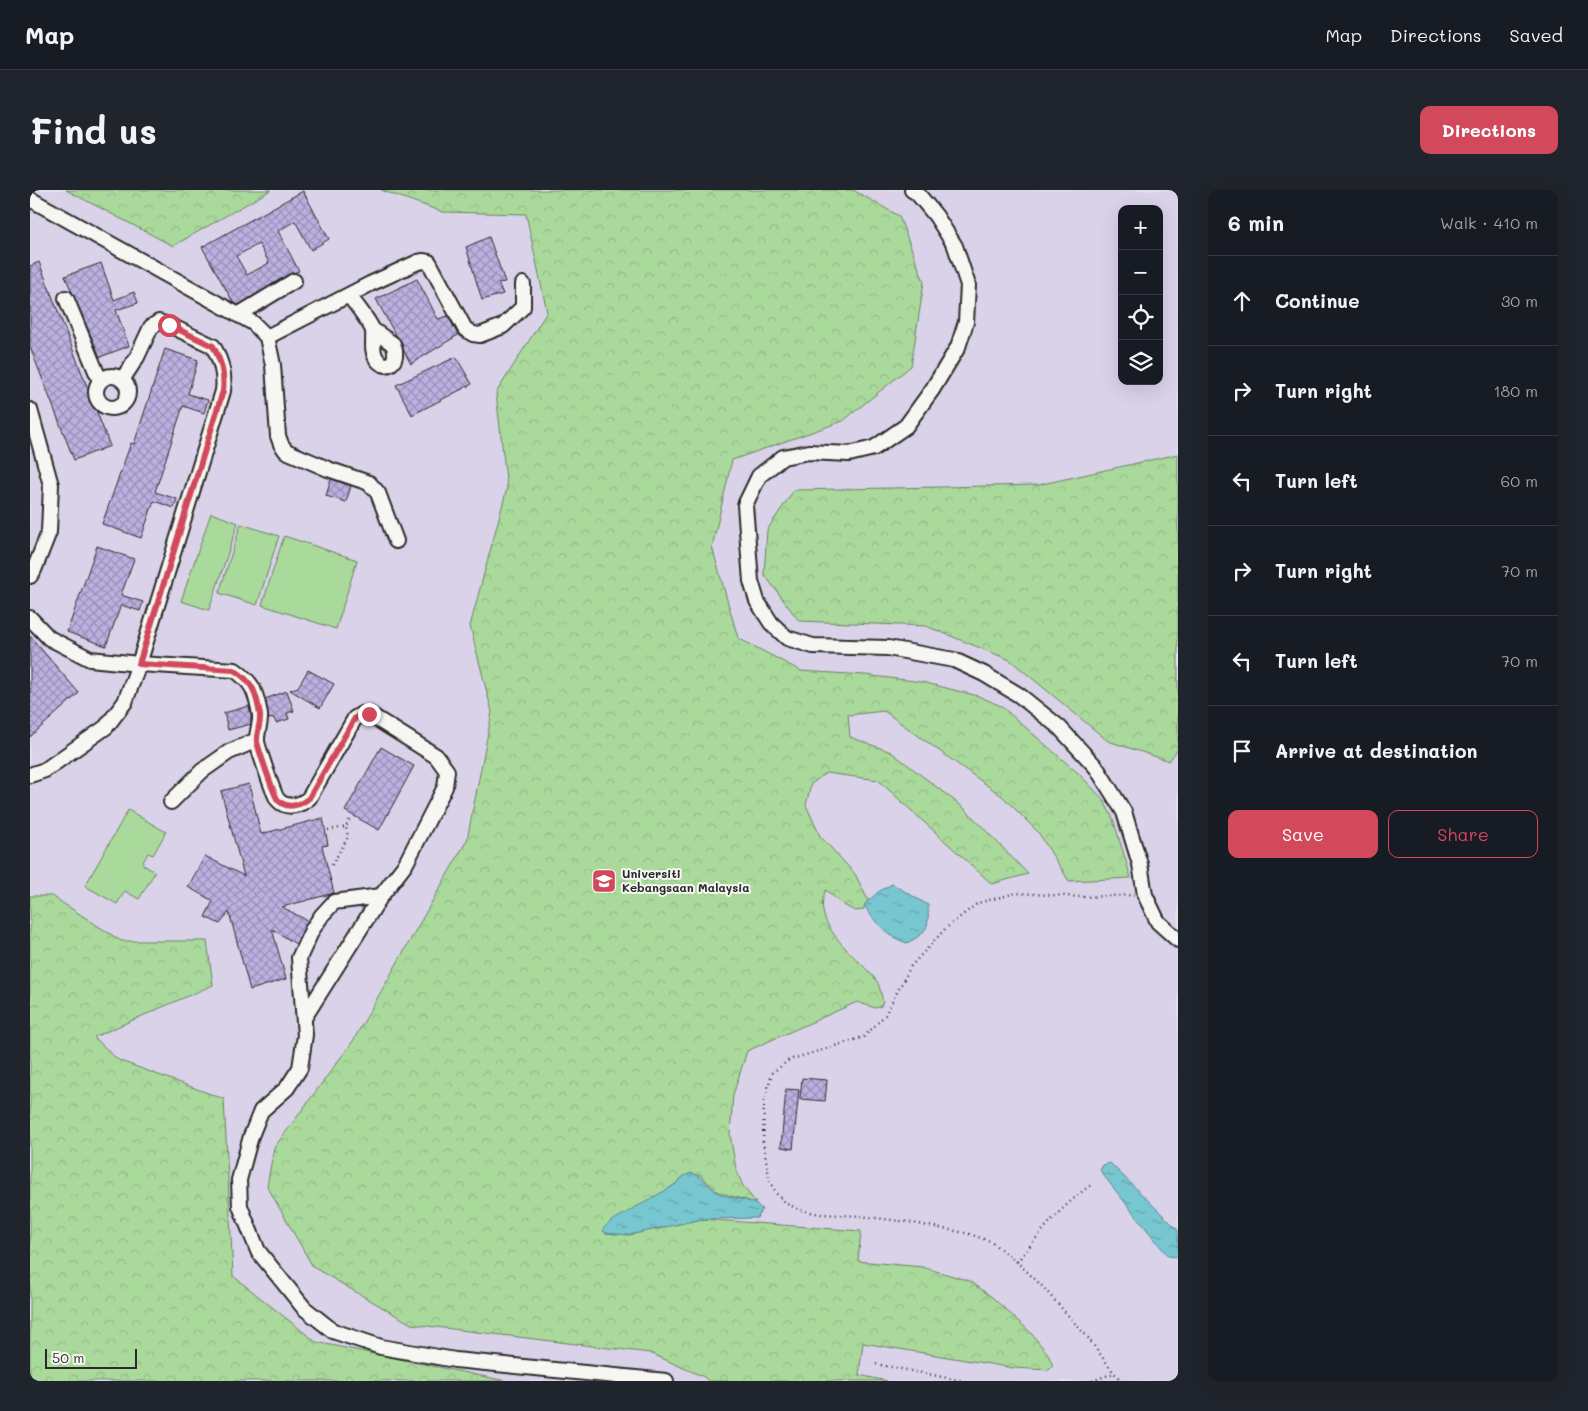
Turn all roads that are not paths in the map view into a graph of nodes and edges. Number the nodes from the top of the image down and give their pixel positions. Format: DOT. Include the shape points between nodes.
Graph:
graph roads {
  1 [pos="912,190"];
  2 [pos="30,200"];
  3 [pos="294,281"];
  4 [pos="523,284"];
  5 [pos="349,296"];
  6 [pos="66,298"];
  7 [pos="238,315"];
  8 [pos="373,330"];
  9 [pos="267,337"];
  10 [pos="122,380"];
  11 [pos="100,382"];
  12 [pos="30,410"];
  13 [pos="396,541"];
  14 [pos="30,576"];
  15 [pos="30,618"];
  16 [pos="139,664"];
  17 [pos="257,740"];
  18 [pos="30,775"];
  19 [pos="171,802"];
  20 [pos="381,896"];
  21 [pos="1178,940"];
  22 [pos="304,1018"];
  23 [pos="666,1381"];
  1 -- 21 [label="street" via="936,216 955,246 968,285 966,322 958,347 906,426 874,448 849,454 809,452 783,458 759,476 745,505 751,581 757,601 771,623 787,638 813,646 888,648 954,660 1019,695 1060,727 1096,767 1124,812 1140,864 1145,894 1158,922"];
  2 -- 7 [label="street"];
  3 -- 7 [label="street"];
  4 -- 5 [label="street" via="523,307 503,326 480,335 465,329 429,262 418,262"];
  5 -- 8 [label="street"];
  5 -- 9 [label="street"];
  6 -- 11 [label="street"];
  7 -- 9 [label="street" via="253,323"];
  9 -- 13 [label="street" via="281,444 286,451 369,483 378,493"];
  10 -- 11 [label="street" via="108,376"];
  10 -- 11 [label="street" via="126,384 127,395 122,404 113,408 103,405 97,396"];
  10 -- 16 [label="street" via="151,327 159,322 213,346 225,379"];
  12 -- 14 [label="street" via="51,485 48,532"];
  15 -- 16 [label="street" via="49,638 90,659"];
  16 -- 17 [label="street" via="234,670 253,689 260,716"];
  16 -- 18 [label="street" via="126,702 106,727 45,770"];
  17 -- 19 [label="street" via="229,752 202,771"];
  17 -- 20 [label="street" via="277,800 294,805 309,798 355,718 362,714 369,714 436,756 446,771 445,786 405,865"];
  20 -- 22 [label="street"];
  20 -- 22 [label="street" via="334,902 312,930 299,958"];
  22 -- 23 [label="street" via="300,1068 287,1088 261,1111 239,1180 240,1206 258,1251 304,1308 333,1331 381,1347 455,1360"];
}
